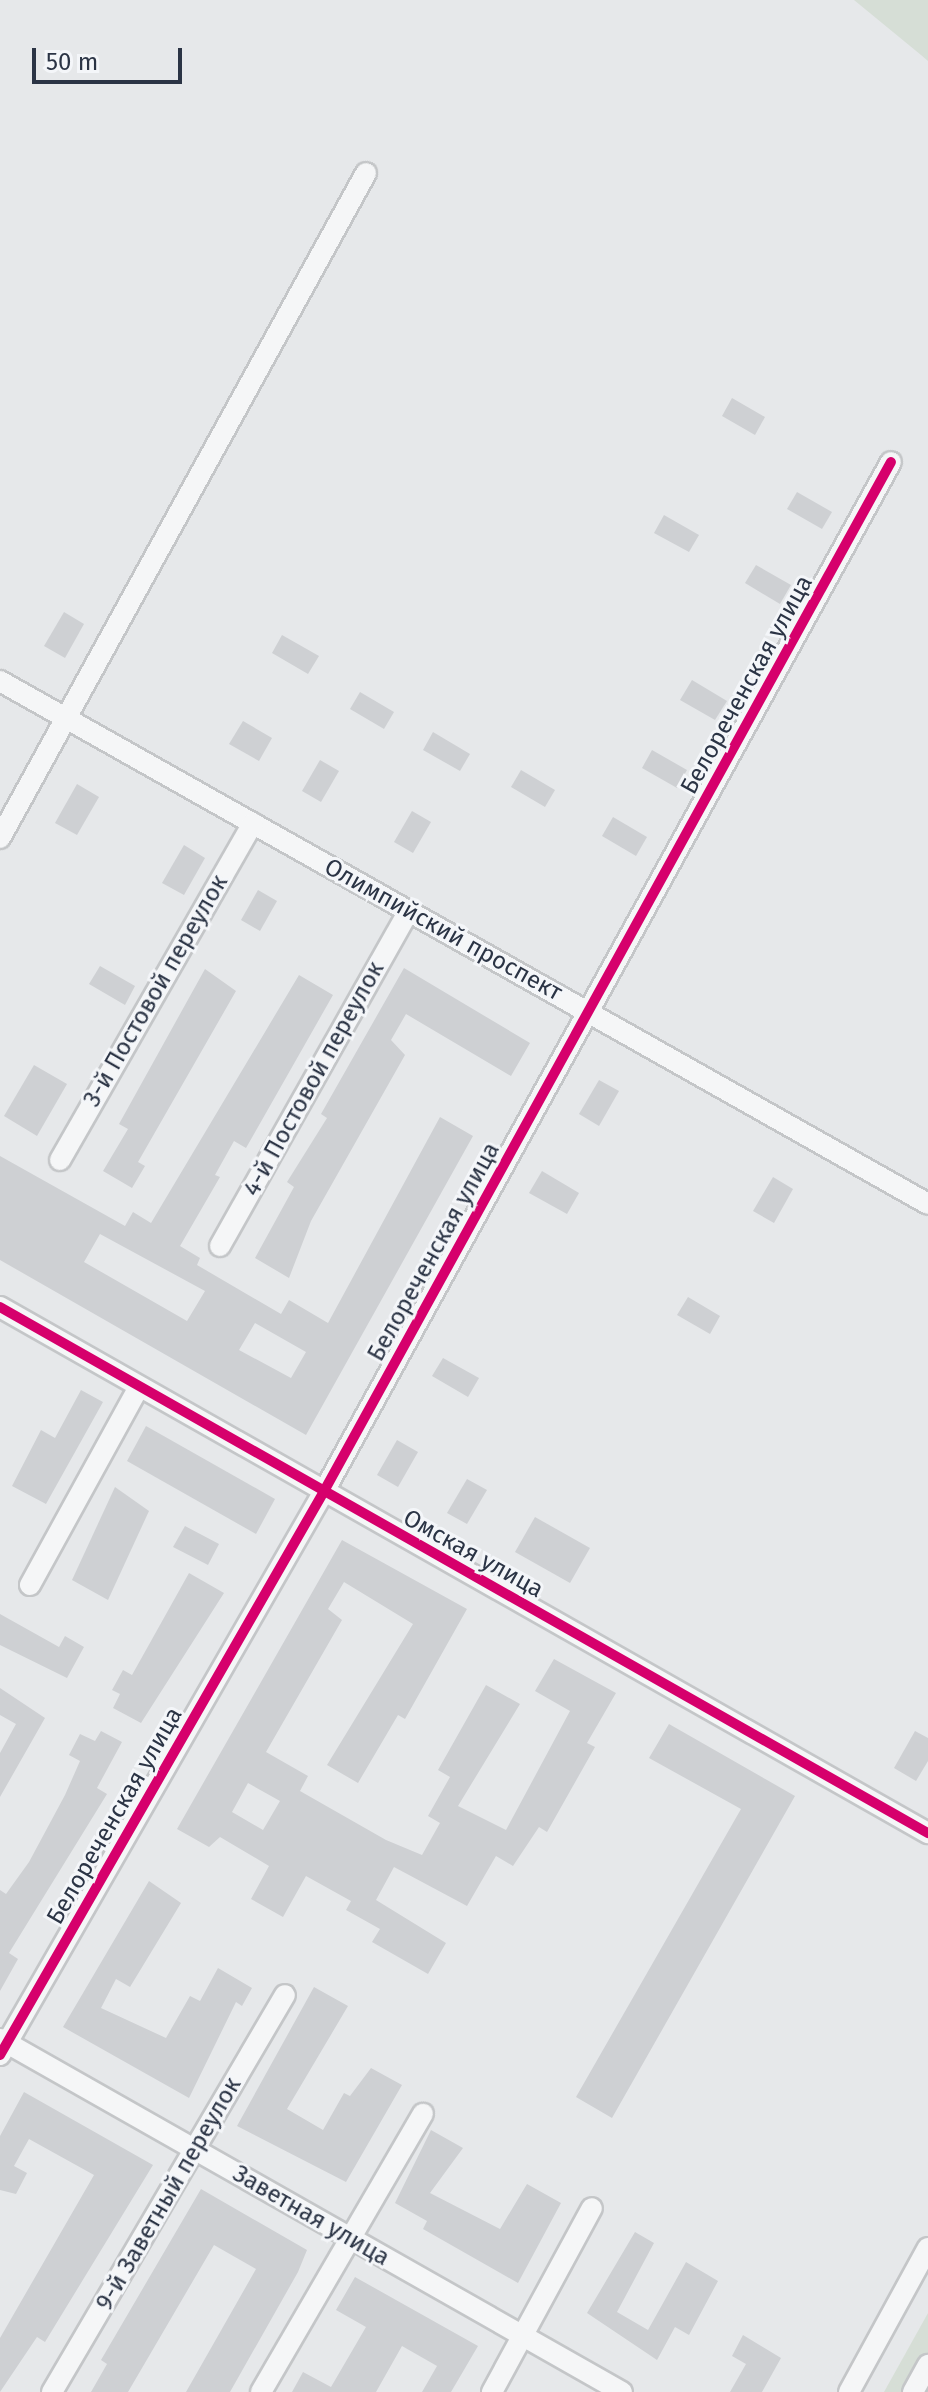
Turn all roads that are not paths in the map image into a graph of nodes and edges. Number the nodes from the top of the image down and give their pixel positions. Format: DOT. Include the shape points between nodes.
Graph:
graph roads {
  1 [pos="366,173"];
  2 [pos="891,462"];
  3 [pos="0,681"];
  4 [pos="66,717"];
  5 [pos="253,823"];
  6 [pos="0,838"];
  7 [pos="409,911"];
  8 [pos="590,1013"];
  9 [pos="60,1160"];
  10 [pos="928,1204"];
  11 [pos="220,1246"];
  12 [pos="0,1307"];
  13 [pos="139,1387"];
  14 [pos="323,1493"];
  15 [pos="30,1585"];
  16 [pos="928,1833"];
  17 [pos="285,1995"];
  18 [pos="2,2046"];
  19 [pos="423,2114"];
  20 [pos="197,2149"];
  21 [pos="592,2208"];
  22 [pos="352,2240"];
  23 [pos="928,2248"];
  24 [pos="522,2337"];
  25 [pos="928,2365"];
  26 [pos="52,2392"];
  27 [pos="261,2392"];
  28 [pos="492,2392"];
  29 [pos="622,2392"];
  30 [pos="849,2392"];
  31 [pos="913,2392"];
  1 -- 4 [label="street"];
  2 -- 8 [label="street, Белореченская улица"];
  3 -- 4 [label="street, Олимпийский проспект"];
  4 -- 5 [label="street, Олимпийский проспект"];
  4 -- 6 [label="street"];
  5 -- 7 [label="street, Олимпийский проспект"];
  5 -- 9 [label="street, 3-й Постовой переулок"];
  7 -- 8 [label="street, Олимпийский проспект"];
  7 -- 11 [label="street, 4-й Постовой переулок"];
  8 -- 10 [label="street, Олимпийский проспект"];
  8 -- 14 [label="street, Белореченская улица"];
  12 -- 13 [label="street, Омская улица"];
  13 -- 14 [label="street, Омская улица"];
  13 -- 15 [label="street"];
  14 -- 16 [label="street, Омская улица"];
  14 -- 18 [label="street, Белореченская улица"];
  17 -- 20 [label="street, 9-й Заветный переулок"];
  18 -- 20 [label="street, Заветная улица"];
  19 -- 22 [label="street"];
  20 -- 22 [label="street, Заветная улица"];
  20 -- 26 [label="street, 9-й Заветный переулок"];
  21 -- 24 [label="street"];
  22 -- 24 [label="street, Заветная улица"];
  22 -- 27 [label="street"];
  23 -- 30 [label="street"];
  24 -- 28 [label="street"];
  24 -- 29 [label="street, Заветная улица"];
  25 -- 31 [label="street"];
}
